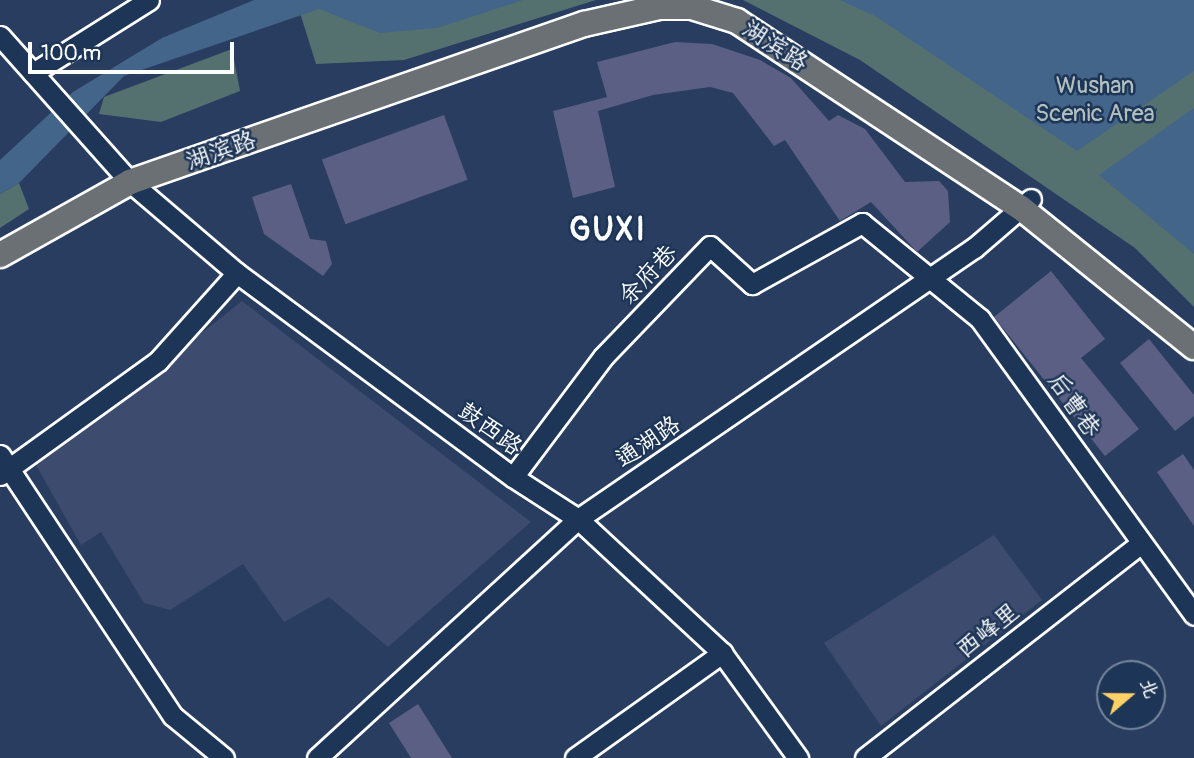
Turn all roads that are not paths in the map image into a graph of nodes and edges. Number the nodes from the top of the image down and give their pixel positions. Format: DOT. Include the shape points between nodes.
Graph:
graph roads {
  1 [pos="149,0"];
  2 [pos="621,0"];
  3 [pos="725,0"];
  4 [pos="0,36"];
  5 [pos="33,73"];
  6 [pos="125,177"];
  7 [pos="1026,204"];
  8 [pos="0,238"];
  9 [pos="887,248"];
  10 [pos="0,255"];
  11 [pos="237,273"];
  12 [pos="929,278"];
  13 [pos="1194,330"];
  14 [pos="1194,347"];
  15 [pos="3,466"];
  16 [pos="513,477"];
  17 [pos="578,519"];
  18 [pos="1141,543"];
  19 [pos="1194,615"];
  20 [pos="722,653"];
  21 [pos="224,758"];
  22 [pos="317,758"];
  23 [pos="575,758"];
  24 [pos="798,758"];
  25 [pos="865,758"];
  1 -- 5 [label="street"];
  2 -- 6 [label="main road, 湖滨路" via="431,59"];
  3 -- 7 [label="main road, 湖滨路" via="764,19"];
  4 -- 5 [label="street, 鼓西路"];
  5 -- 6 [label="street, 鼓西路"];
  6 -- 7 [label="main road, 湖滨路" via="584,24 659,7 692,7 737,20"];
  6 -- 8 [label="main road"];
  6 -- 10 [label="main road"];
  6 -- 11 [label="street, 鼓西路"];
  7 -- 12 [label="street, 通湖路"];
  7 -- 13 [label="main road, 湖滨路"];
  7 -- 14 [label="main road, 湖滨路"];
  9 -- 12 [label="street, 后曹巷"];
  9 -- 16 [label="street, 余府巷" via="862,223 751,284 710,246 603,358"];
  11 -- 15 [label="street" via="158,361"];
  11 -- 16 [label="street, 鼓西路"];
  12 -- 17 [label="street, 通湖路"];
  12 -- 18 [label="street, 后曹巷" via="966,303 1003,346"];
  15 -- 21 [label="street" via="173,716"];
  16 -- 17 [label="street, 鼓西路"];
  17 -- 20 [label="street, 鼓西路"];
  17 -- 22 [label="street, 通湖路"];
  18 -- 19 [label="street, 后曹巷"];
  18 -- 25 [label="street, 西峰里"];
  20 -- 23 [label="street"];
  20 -- 24 [label="street, 鼓西路"];
}
